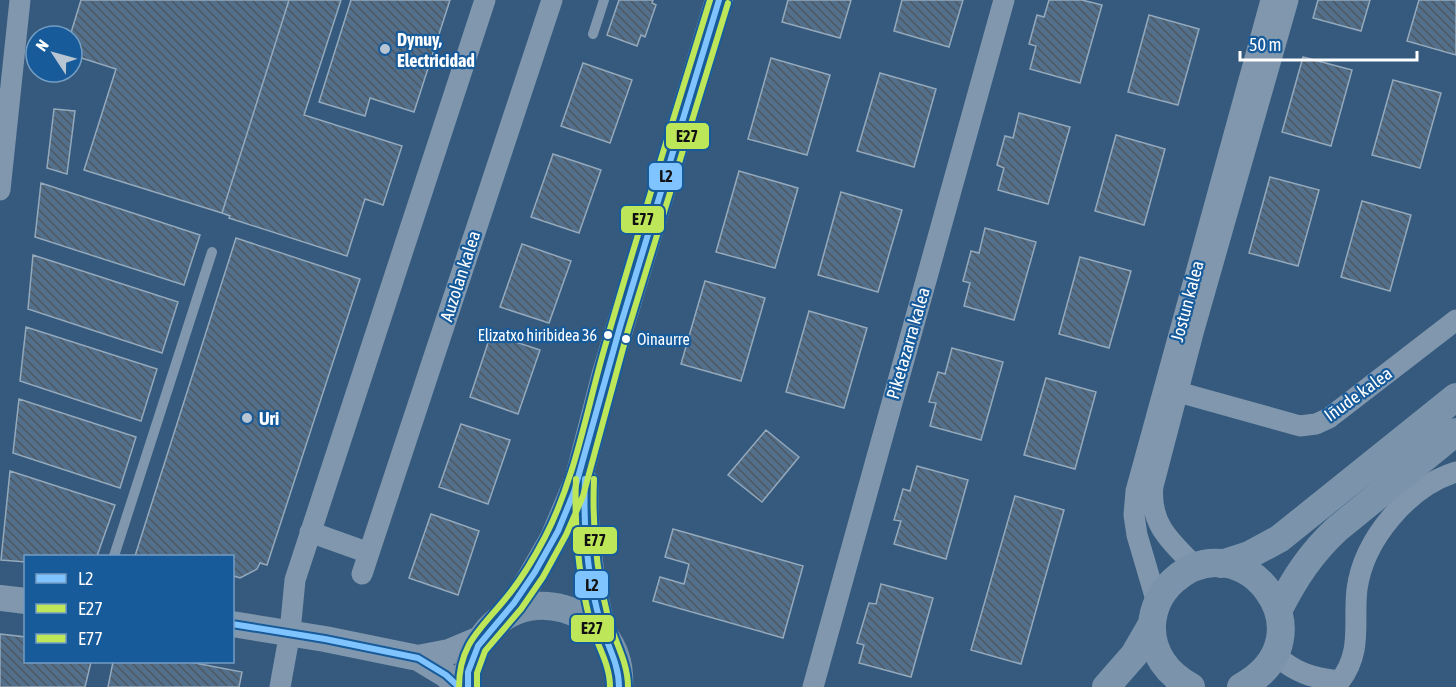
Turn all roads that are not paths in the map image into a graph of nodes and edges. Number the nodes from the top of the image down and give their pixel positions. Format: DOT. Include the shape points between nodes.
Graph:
graph roads {
  1 [pos="20,0"];
  2 [pos="485,0"];
  3 [pos="552,0"];
  4 [pos="604,0"];
  5 [pos="719,0"];
  6 [pos="1004,0"];
  7 [pos="1270,0"];
  8 [pos="1288,0"];
  9 [pos="593,34"];
  10 [pos="0,190"];
  11 [pos="212,252"];
  12 [pos="1456,320"];
  13 [pos="1178,392"];
  14 [pos="1456,397"];
  15 [pos="1456,432"];
  16 [pos="587,451"];
  17 [pos="1456,472"];
  18 [pos="310,532"];
  19 [pos="369,553"];
  20 [pos="114,555"];
  21 [pos="1208,566"];
  22 [pos="362,574"];
  23 [pos="0,598"];
  24 [pos="24,601"];
  25 [pos="1278,611"];
  26 [pos="1155,614"];
  27 [pos="504,617"];
  28 [pos="234,624"];
  29 [pos="290,632"];
  30 [pos="603,634"];
  31 [pos="480,639"];
  32 [pos="1275,655"];
  33 [pos="418,658"];
  34 [pos="618,675"];
  35 [pos="280,687"];
  36 [pos="459,687"];
  37 [pos="468,687"];
  38 [pos="637,687"];
  39 [pos="813,687"];
  40 [pos="1106,687"];
  41 [pos="1191,687"];
  42 [pos="1241,687"];
  1 -- 10 [label="street"];
  2 -- 18 [label="street"];
  3 -- 19 [label="street, Auzolan kalea"];
  4 -- 9 [label="lane"];
  5 -- 16 [label="main road" via="606,373"];
  6 -- 39 [label="street, Piketazarra kalea"];
  7 -- 26 [label="street, Jostun kalea" via="1136,491 1137,536"];
  8 -- 13 [label="street, Jostun kalea"];
  11 -- 20 [label="lane"];
  12 -- 13 [label="street, Iñude kalea" via="1316,424 1300,426"];
  13 -- 21 [label="street, Jostun kalea" via="1151,502 1167,538"];
  14 -- 21 [label="main road" via="1279,539 1249,555"];
  15 -- 25 [label="main road" via="1319,546 1303,565"];
  16 -- 27 [label="main road" via="554,538"];
  16 -- 30 [label="main road" via="585,544"];
  17 -- 32 [label="street" via="1443,476 1405,503 1377,535 1364,561 1357,590 1356,649 1340,681 1302,674"];
  18 -- 19 [label="street"];
  18 -- 29 [label="street" via="295,580"];
  19 -- 22 [label="street, Auzolan kalea"];
  21 -- 25 [label="main road" via="1240,568 1257,578 1271,593"];
  21 -- 26 [label="main road" via="1180,575 1167,587"];
  23 -- 24 [label="street"];
  25 -- 32 [label="main road" via="1281,626"];
  26 -- 40 [label="main road" via="1134,655"];
  26 -- 41 [label="main road" via="1153,640 1158,655 1166,668"];
  27 -- 30 [label="main road" via="526,607 551,605 585,617"];
  27 -- 31 [label="main road"];
  28 -- 29 [label="street"];
  29 -- 33 [label="street"];
  29 -- 35 [label="street"];
  30 -- 34 [label="main road"];
  31 -- 33 [label="street" via="449,652"];
  31 -- 37 [label="main road" via="469,668"];
  32 -- 42 [label="main road" via="1266,669"];
  33 -- 36 [label="street"];
  34 -- 38 [label="main road" via="625,675"];
}
